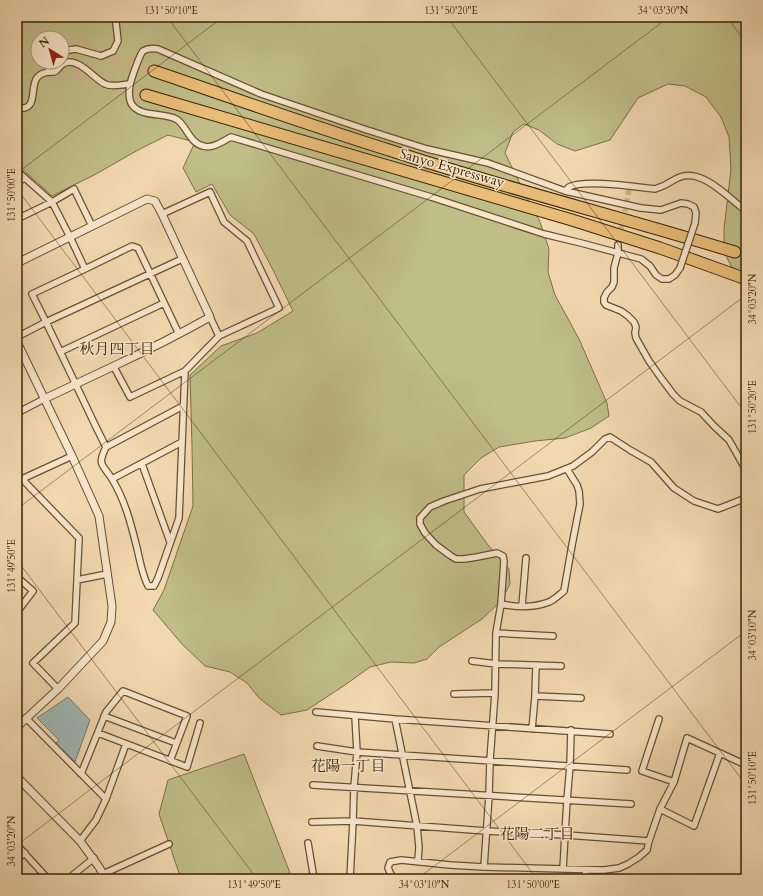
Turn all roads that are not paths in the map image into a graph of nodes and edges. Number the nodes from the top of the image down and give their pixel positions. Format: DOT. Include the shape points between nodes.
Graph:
graph roads {
  1 [pos="118,17"];
  2 [pos="70,50"];
  3 [pos="154,71"];
  4 [pos="49,72"];
  5 [pos="130,84"];
  6 [pos="146,95"];
  7 [pos="17,108"];
  8 [pos="17,171"];
  9 [pos="25,178"];
  10 [pos="17,182"];
  11 [pos="565,191"];
  12 [pos="52,202"];
  13 [pos="741,207"];
  14 [pos="162,214"];
  15 [pos="17,219"];
  16 [pos="92,226"];
  17 [pos="70,237"];
  18 [pos="618,245"];
  19 [pos="735,252"];
  20 [pos="618,253"];
  21 [pos="182,259"];
  22 [pos="17,263"];
  23 [pos="85,269"];
  24 [pos="151,274"];
  25 [pos="746,279"];
  26 [pos="164,303"];
  27 [pos="210,317"];
  28 [pos="46,322"];
  29 [pos="179,334"];
  30 [pos="219,336"];
  31 [pos="17,337"];
  32 [pos="17,342"];
  33 [pos="60,352"];
  34 [pos="114,366"];
  35 [pos="184,371"];
  36 [pos="75,384"];
  37 [pos="44,399"];
  38 [pos="183,406"];
  39 [pos="17,413"];
  40 [pos="182,442"];
  41 [pos="106,446"];
  42 [pos="72,456"];
  43 [pos="142,464"];
  44 [pos="567,469"];
  45 [pos="746,470"];
  46 [pos="20,478"];
  47 [pos="112,479"];
  48 [pos="746,498"];
  49 [pos="170,542"];
  50 [pos="526,558"];
  51 [pos="107,574"];
  52 [pos="17,577"];
  53 [pos="77,580"];
  54 [pos="501,604"];
  55 [pos="522,606"];
  56 [pos="17,612"];
  57 [pos="496,633"];
  58 [pos="553,636"];
  59 [pos="472,661"];
  60 [pos="496,664"];
  61 [pos="536,665"];
  62 [pos="561,666"];
  63 [pos="58,689"];
  64 [pos="495,693"];
  65 [pos="454,694"];
  66 [pos="535,696"];
  67 [pos="581,698"];
  68 [pos="316,712"];
  69 [pos="104,716"];
  70 [pos="355,716"];
  71 [pos="26,718"];
  72 [pos="396,719"];
  73 [pos="659,719"];
  74 [pos="200,723"];
  75 [pos="493,726"];
  76 [pos="17,727"];
  77 [pos="532,729"];
  78 [pos="571,730"];
  79 [pos="98,733"];
  80 [pos="610,734"];
  81 [pos="176,743"];
  82 [pos="126,744"];
  83 [pos="317,746"];
  84 [pos="356,752"];
  85 [pos="720,753"];
  86 [pos="403,755"];
  87 [pos="490,760"];
  88 [pos="170,761"];
  89 [pos="746,765"];
  90 [pos="570,766"];
  91 [pos="627,770"];
  92 [pos="81,774"];
  93 [pos="17,777"];
  94 [pos="674,782"];
  95 [pos="313,784"];
  96 [pos="354,787"];
  97 [pos="410,790"];
  98 [pos="489,795"];
  99 [pos="106,799"];
  100 [pos="567,800"];
  101 [pos="631,804"];
  102 [pos="660,809"];
  103 [pos="353,821"];
  104 [pos="312,822"];
  105 [pos="417,826"];
  106 [pos="486,831"];
  107 [pos="566,835"];
  108 [pos="80,841"];
  109 [pos="649,841"];
  110 [pos="308,843"];
  111 [pos="169,844"];
  112 [pos="17,845"];
  113 [pos="25,853"];
  114 [pos="94,858"];
  115 [pos="17,859"];
  116 [pos="418,861"];
  117 [pos="484,867"];
  118 [pos="563,869"];
  119 [pos="586,870"];
  120 [pos="105,877"];
  121 [pos="48,879"];
  122 [pos="68,879"];
  123 [pos="314,879"];
  124 [pos="350,879"];
  125 [pos="393,879"];
  126 [pos="585,879"];
  1 -- 2 [label="street" via="118,41 113,50 101,56 76,49"];
  3 -- 19 [label="highway, Sanyo Expressway" via="392,151"];
  4 -- 5 [label="street" via="57,71 69,62 75,63 105,84"];
  4 -- 7 [label="street" via="39,75 35,81 31,104"];
  5 -- 11 [label="street" via="140,56 150,48 158,49 261,94 427,149 488,163"];
  5 -- 20 [label="street" via="131,103 135,108 146,113 175,118 201,146 215,145 232,137 544,234"];
  6 -- 25 [label="highway, Sanyo Expressway" via="572,220"];
  8 -- 9 [label="street"];
  9 -- 10 [label="street"];
  9 -- 12 [label="street"];
  11 -- 13 [label="street" via="584,183 655,189 687,175 705,180"];
  11 -- 20 [label="street, bridge" via="651,210 681,204 694,207 695,223 680,268 669,279 662,279 656,275 641,259"];
  12 -- 15 [label="street"];
  12 -- 16 [label="street" via="74,189"];
  12 -- 17 [label="street"];
  14 -- 16 [label="street" via="154,201 147,199"];
  14 -- 21 [label="street"];
  14 -- 30 [label="street" via="210,192 224,222 247,241 279,308"];
  16 -- 17 [label="street"];
  17 -- 22 [label="street"];
  17 -- 23 [label="street"];
  18 -- 20 [label="street"];
  20 -- 45 [label="street" via="614,282 604,298 606,305 621,311 634,322 636,338 673,394 707,417 729,440"];
  21 -- 24 [label="street"];
  21 -- 27 [label="street"];
  23 -- 24 [label="street" via="132,246 138,248"];
  23 -- 28 [label="street" via="32,294"];
  24 -- 26 [label="street"];
  24 -- 28 [label="street"];
  26 -- 29 [label="street"];
  26 -- 33 [label="street"];
  27 -- 29 [label="street"];
  27 -- 30 [label="street"];
  28 -- 31 [label="street"];
  28 -- 33 [label="street"];
  29 -- 34 [label="street"];
  30 -- 35 [label="street"];
  32 -- 37 [label="street"];
  33 -- 36 [label="street"];
  34 -- 35 [label="street" via="130,396"];
  34 -- 36 [label="street"];
  35 -- 38 [label="street"];
  36 -- 37 [label="street"];
  36 -- 41 [label="street"];
  37 -- 39 [label="street"];
  37 -- 42 [label="street"];
  38 -- 40 [label="street"];
  38 -- 41 [label="street"];
  40 -- 43 [label="street"];
  40 -- 49 [label="street" via="179,518"];
  41 -- 47 [label="street" via="101,464"];
  42 -- 46 [label="street"];
  42 -- 51 [label="street" via="99,516"];
  43 -- 47 [label="street"];
  43 -- 49 [label="street"];
  44 -- 48 [label="street" via="610,437 651,462 674,488 694,501 718,509"];
  44 -- 54 [label="street" via="548,476 480,488 462,494 430,507 420,518 425,533 451,556 464,559 497,553 503,556"];
  44 -- 55 [label="street" via="577,485 580,504 564,591 550,602"];
  46 -- 53 [label="street" via="80,538"];
  47 -- 49 [label="street" via="125,505 148,586 154,586 158,578"];
  50 -- 55 [label="street"];
  51 -- 53 [label="street"];
  51 -- 63 [label="street" via="112,606 111,622 103,641"];
  52 -- 56 [label="street" via="33,591"];
  53 -- 63 [label="street" via="75,623 33,663"];
  54 -- 55 [label="street"];
  54 -- 57 [label="street"];
  57 -- 58 [label="street"];
  57 -- 60 [label="street"];
  59 -- 60 [label="street"];
  60 -- 61 [label="street"];
  60 -- 64 [label="street"];
  61 -- 62 [label="street"];
  61 -- 66 [label="street"];
  63 -- 71 [label="street"];
  64 -- 65 [label="street"];
  64 -- 75 [label="street"];
  66 -- 67 [label="street"];
  66 -- 77 [label="street"];
  68 -- 70 [label="street"];
  69 -- 79 [label="street"];
  69 -- 81 [label="street"];
  69 -- 81 [label="street" via="123,691 187,716"];
  70 -- 72 [label="street"];
  70 -- 84 [label="street"];
  71 -- 76 [label="street"];
  71 -- 92 [label="street"];
  72 -- 75 [label="street"];
  72 -- 86 [label="street"];
  73 -- 94 [label="street" via="642,771"];
  74 -- 88 [label="street" via="187,768"];
  75 -- 77 [label="street"];
  75 -- 87 [label="street"];
  77 -- 78 [label="street"];
  78 -- 80 [label="street"];
  78 -- 90 [label="street"];
  79 -- 82 [label="street"];
  79 -- 92 [label="street"];
  81 -- 88 [label="street"];
  82 -- 88 [label="street"];
  82 -- 99 [label="street"];
  83 -- 84 [label="street"];
  84 -- 86 [label="street"];
  84 -- 96 [label="street"];
  85 -- 89 [label="street"];
  85 -- 94 [label="street" via="687,738"];
  85 -- 102 [label="street" via="694,826"];
  86 -- 87 [label="street"];
  86 -- 97 [label="street"];
  87 -- 90 [label="street"];
  87 -- 98 [label="street"];
  90 -- 91 [label="street"];
  90 -- 100 [label="street"];
  92 -- 99 [label="street"];
  93 -- 108 [label="street"];
  94 -- 102 [label="street"];
  95 -- 96 [label="street"];
  96 -- 97 [label="street"];
  96 -- 103 [label="street"];
  97 -- 98 [label="street"];
  97 -- 105 [label="street"];
  98 -- 100 [label="street"];
  98 -- 106 [label="street"];
  99 -- 108 [label="street" via="96,820"];
  100 -- 101 [label="street"];
  100 -- 107 [label="street"];
  102 -- 109 [label="street"];
  103 -- 104 [label="street"];
  103 -- 105 [label="street"];
  103 -- 124 [label="street"];
  105 -- 106 [label="street"];
  105 -- 116 [label="street" via="420,847"];
  106 -- 107 [label="street"];
  106 -- 117 [label="street"];
  107 -- 109 [label="street"];
  107 -- 118 [label="street"];
  108 -- 114 [label="street"];
  109 -- 119 [label="street" via="647,850 628,864 611,870"];
  110 -- 123 [label="street"];
  111 -- 120 [label="street"];
  112 -- 113 [label="street"];
  113 -- 115 [label="street"];
  113 -- 121 [label="street"];
  114 -- 120 [label="street"];
  114 -- 122 [label="street"];
  116 -- 117 [label="street"];
  116 -- 125 [label="street" via="390,862 388,868"];
  117 -- 118 [label="street"];
  118 -- 119 [label="street"];
  119 -- 126 [label="street"];
}
